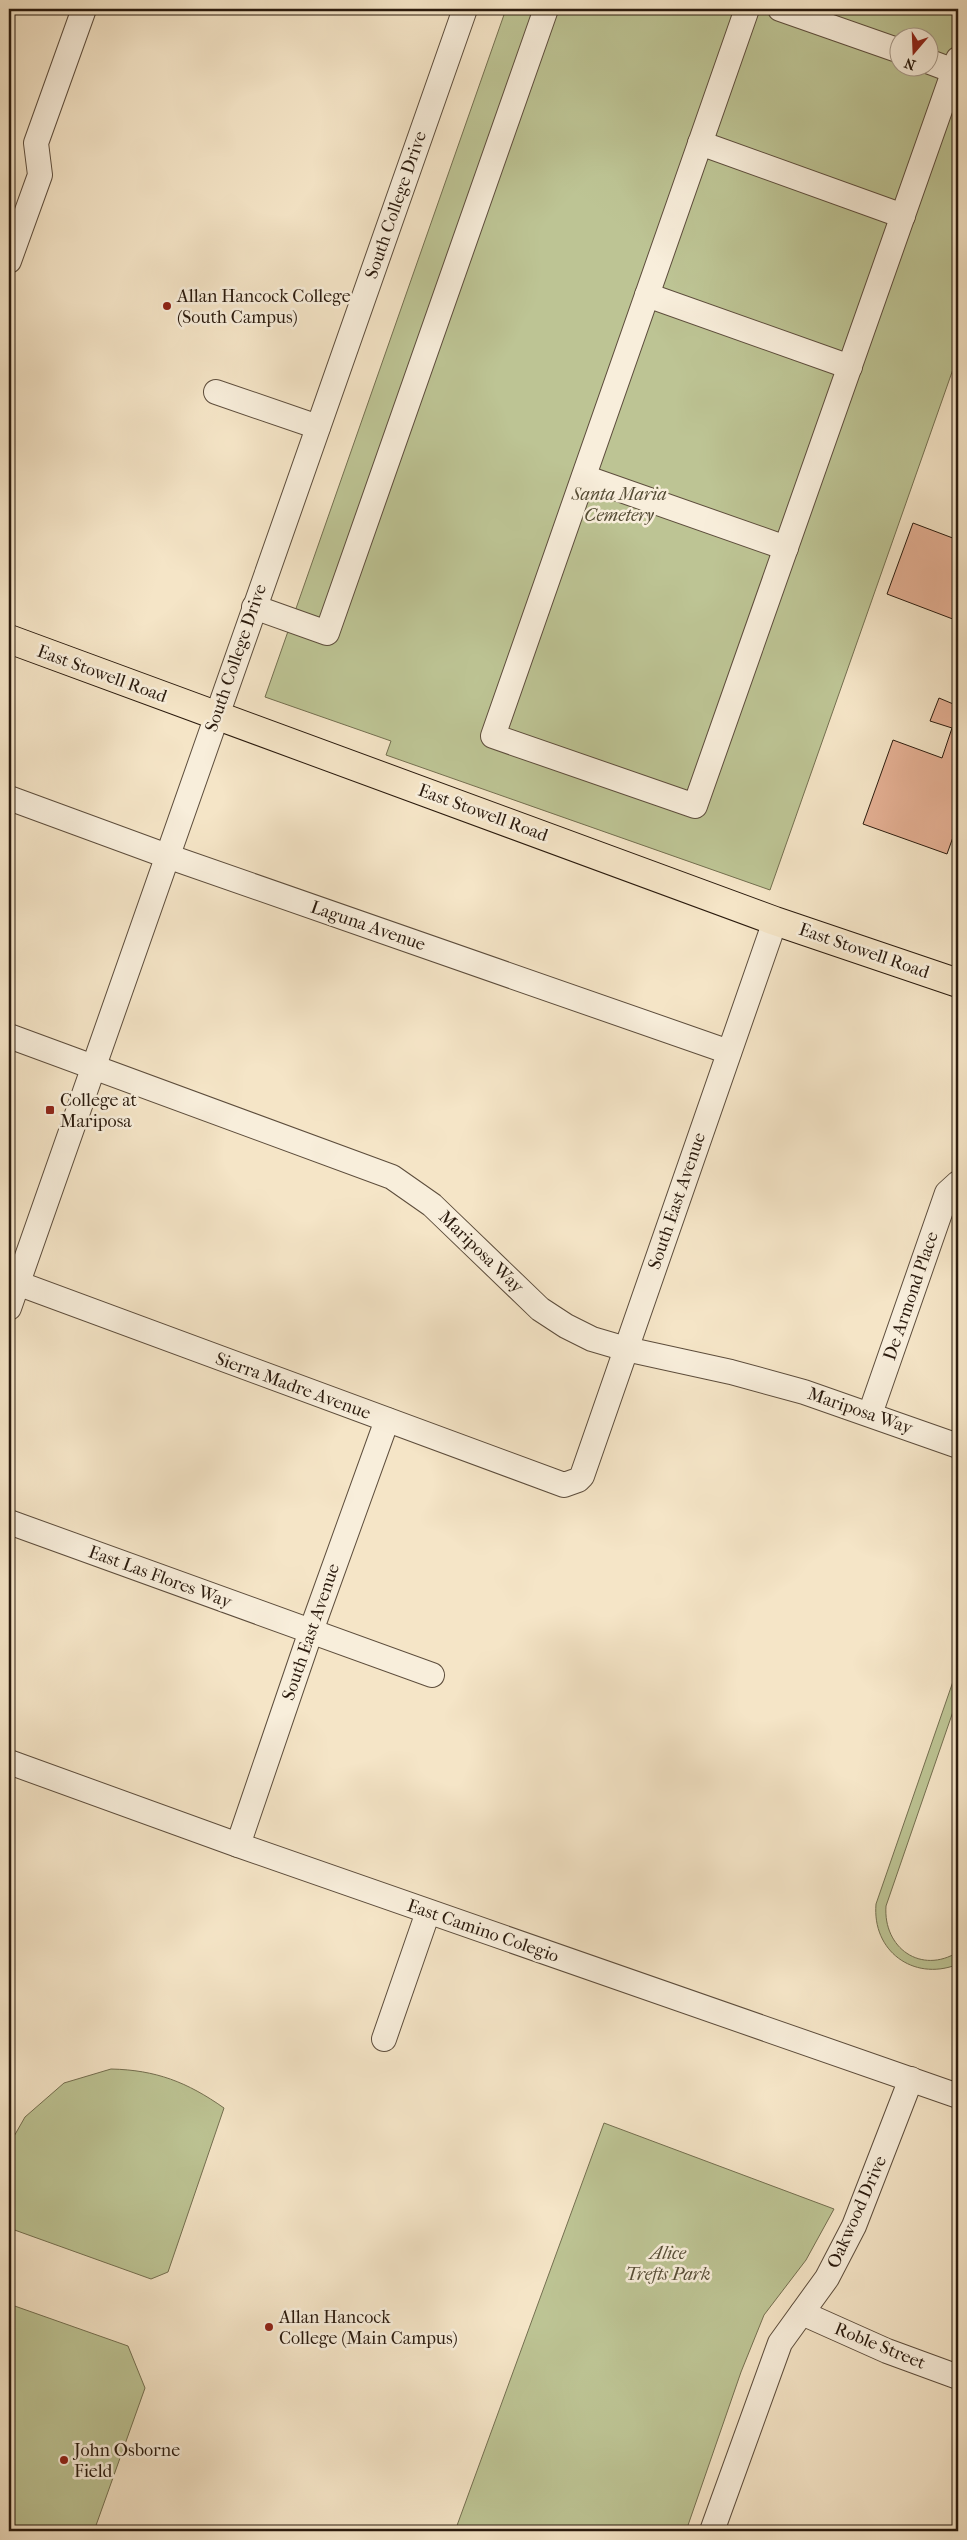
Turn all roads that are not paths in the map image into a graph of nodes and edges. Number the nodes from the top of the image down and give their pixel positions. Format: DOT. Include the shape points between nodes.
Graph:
graph roads {
  1 [pos="84,9"];
  2 [pos="465,9"];
  3 [pos="546,9"];
  4 [pos="747,9"];
  5 [pos="780,9"];
  6 [pos="890,48"];
  7 [pos="940,63"];
  8 [pos="956,65"];
  9 [pos="700,143"];
  10 [pos="903,216"];
  11 [pos="9,261"];
  12 [pos="647,295"];
  13 [pos="850,367"];
  14 [pos="216,392"];
  15 [pos="318,427"];
  16 [pos="584,477"];
  17 [pos="786,548"];
  18 [pos="254,607"];
  19 [pos="9,639"];
  20 [pos="216,716"];
  21 [pos="9,798"];
  22 [pos="167,856"];
  23 [pos="775,921"];
  24 [pos="958,983"];
  25 [pos="9,1036"];
  26 [pos="729,1052"];
  27 [pos="93,1067"];
  28 [pos="958,1183"];
  29 [pos="13,1282"];
  30 [pos="9,1308"];
  31 [pos="626,1349"];
  32 [pos="870,1414"];
  33 [pos="387,1420"];
  34 [pos="958,1446"];
  35 [pos="578,1480"];
  36 [pos="9,1522"];
  37 [pos="310,1632"];
  38 [pos="432,1675"];
  39 [pos="9,1762"];
  40 [pos="238,1845"];
  41 [pos="428,1912"];
  42 [pos="384,2039"];
  43 [pos="911,2079"];
  44 [pos="958,2096"];
  45 [pos="802,2313"];
  46 [pos="958,2377"];
  47 [pos="718,2529"];
  1 -- 11 [label="street" via="36,143 40,175"];
  2 -- 15 [label="street, South College Drive"];
  3 -- 18 [label="street" via="327,633"];
  4 -- 9 [label="street"];
  5 -- 6 [label="street"];
  7 -- 8 [label="street"];
  8 -- 10 [label="street"];
  9 -- 10 [label="street"];
  9 -- 12 [label="street"];
  10 -- 13 [label="street"];
  12 -- 13 [label="street"];
  12 -- 16 [label="street"];
  13 -- 17 [label="street"];
  14 -- 15 [label="street"];
  15 -- 18 [label="street, South College Drive"];
  16 -- 17 [label="street"];
  16 -- 17 [label="street" via="493,736 695,806"];
  18 -- 20 [label="street, South College Drive"];
  19 -- 20 [label="main road, East Stowell Road"];
  20 -- 22 [label="street, South College Drive"];
  20 -- 23 [label="main road, East Stowell Road"];
  21 -- 22 [label="street, Laguna Avenue"];
  22 -- 26 [label="street, Laguna Avenue"];
  22 -- 27 [label="street, South College Drive"];
  23 -- 24 [label="main road, East Stowell Road"];
  23 -- 26 [label="street, South East Avenue"];
  25 -- 27 [label="street, Mariposa Way"];
  26 -- 31 [label="street, South East Avenue"];
  27 -- 29 [label="street, South College Drive"];
  27 -- 31 [label="street, Mariposa Way" via="392,1177 432,1205 540,1309 592,1339"];
  28 -- 32 [label="street, De Armond Place" via="947,1193"];
  29 -- 30 [label="street, South College Drive"];
  29 -- 33 [label="street, Sierra Madre Avenue"];
  31 -- 32 [label="street, Mariposa Way" via="731,1372"];
  31 -- 35 [label="street, South East Avenue"];
  32 -- 34 [label="street, Mariposa Way"];
  33 -- 35 [label="street, Sierra Madre Avenue" via="564,1485"];
  33 -- 37 [label="street, South East Avenue"];
  36 -- 37 [label="street, East Las Flores Way"];
  37 -- 38 [label="street, East Las Flores Way"];
  37 -- 40 [label="street, South East Avenue"];
  39 -- 40 [label="street, East Camino Colegio"];
  40 -- 41 [label="street, East Camino Colegio"];
  41 -- 42 [label="street"];
  41 -- 43 [label="street, East Camino Colegio"];
  43 -- 44 [label="street, East Camino Colegio"];
  43 -- 45 [label="street, Oakwood Drive" via="854,2226 827,2278"];
  45 -- 46 [label="street, Roble Street" via="887,2351"];
  45 -- 47 [label="street, Oakwood Drive" via="780,2343"];
}
